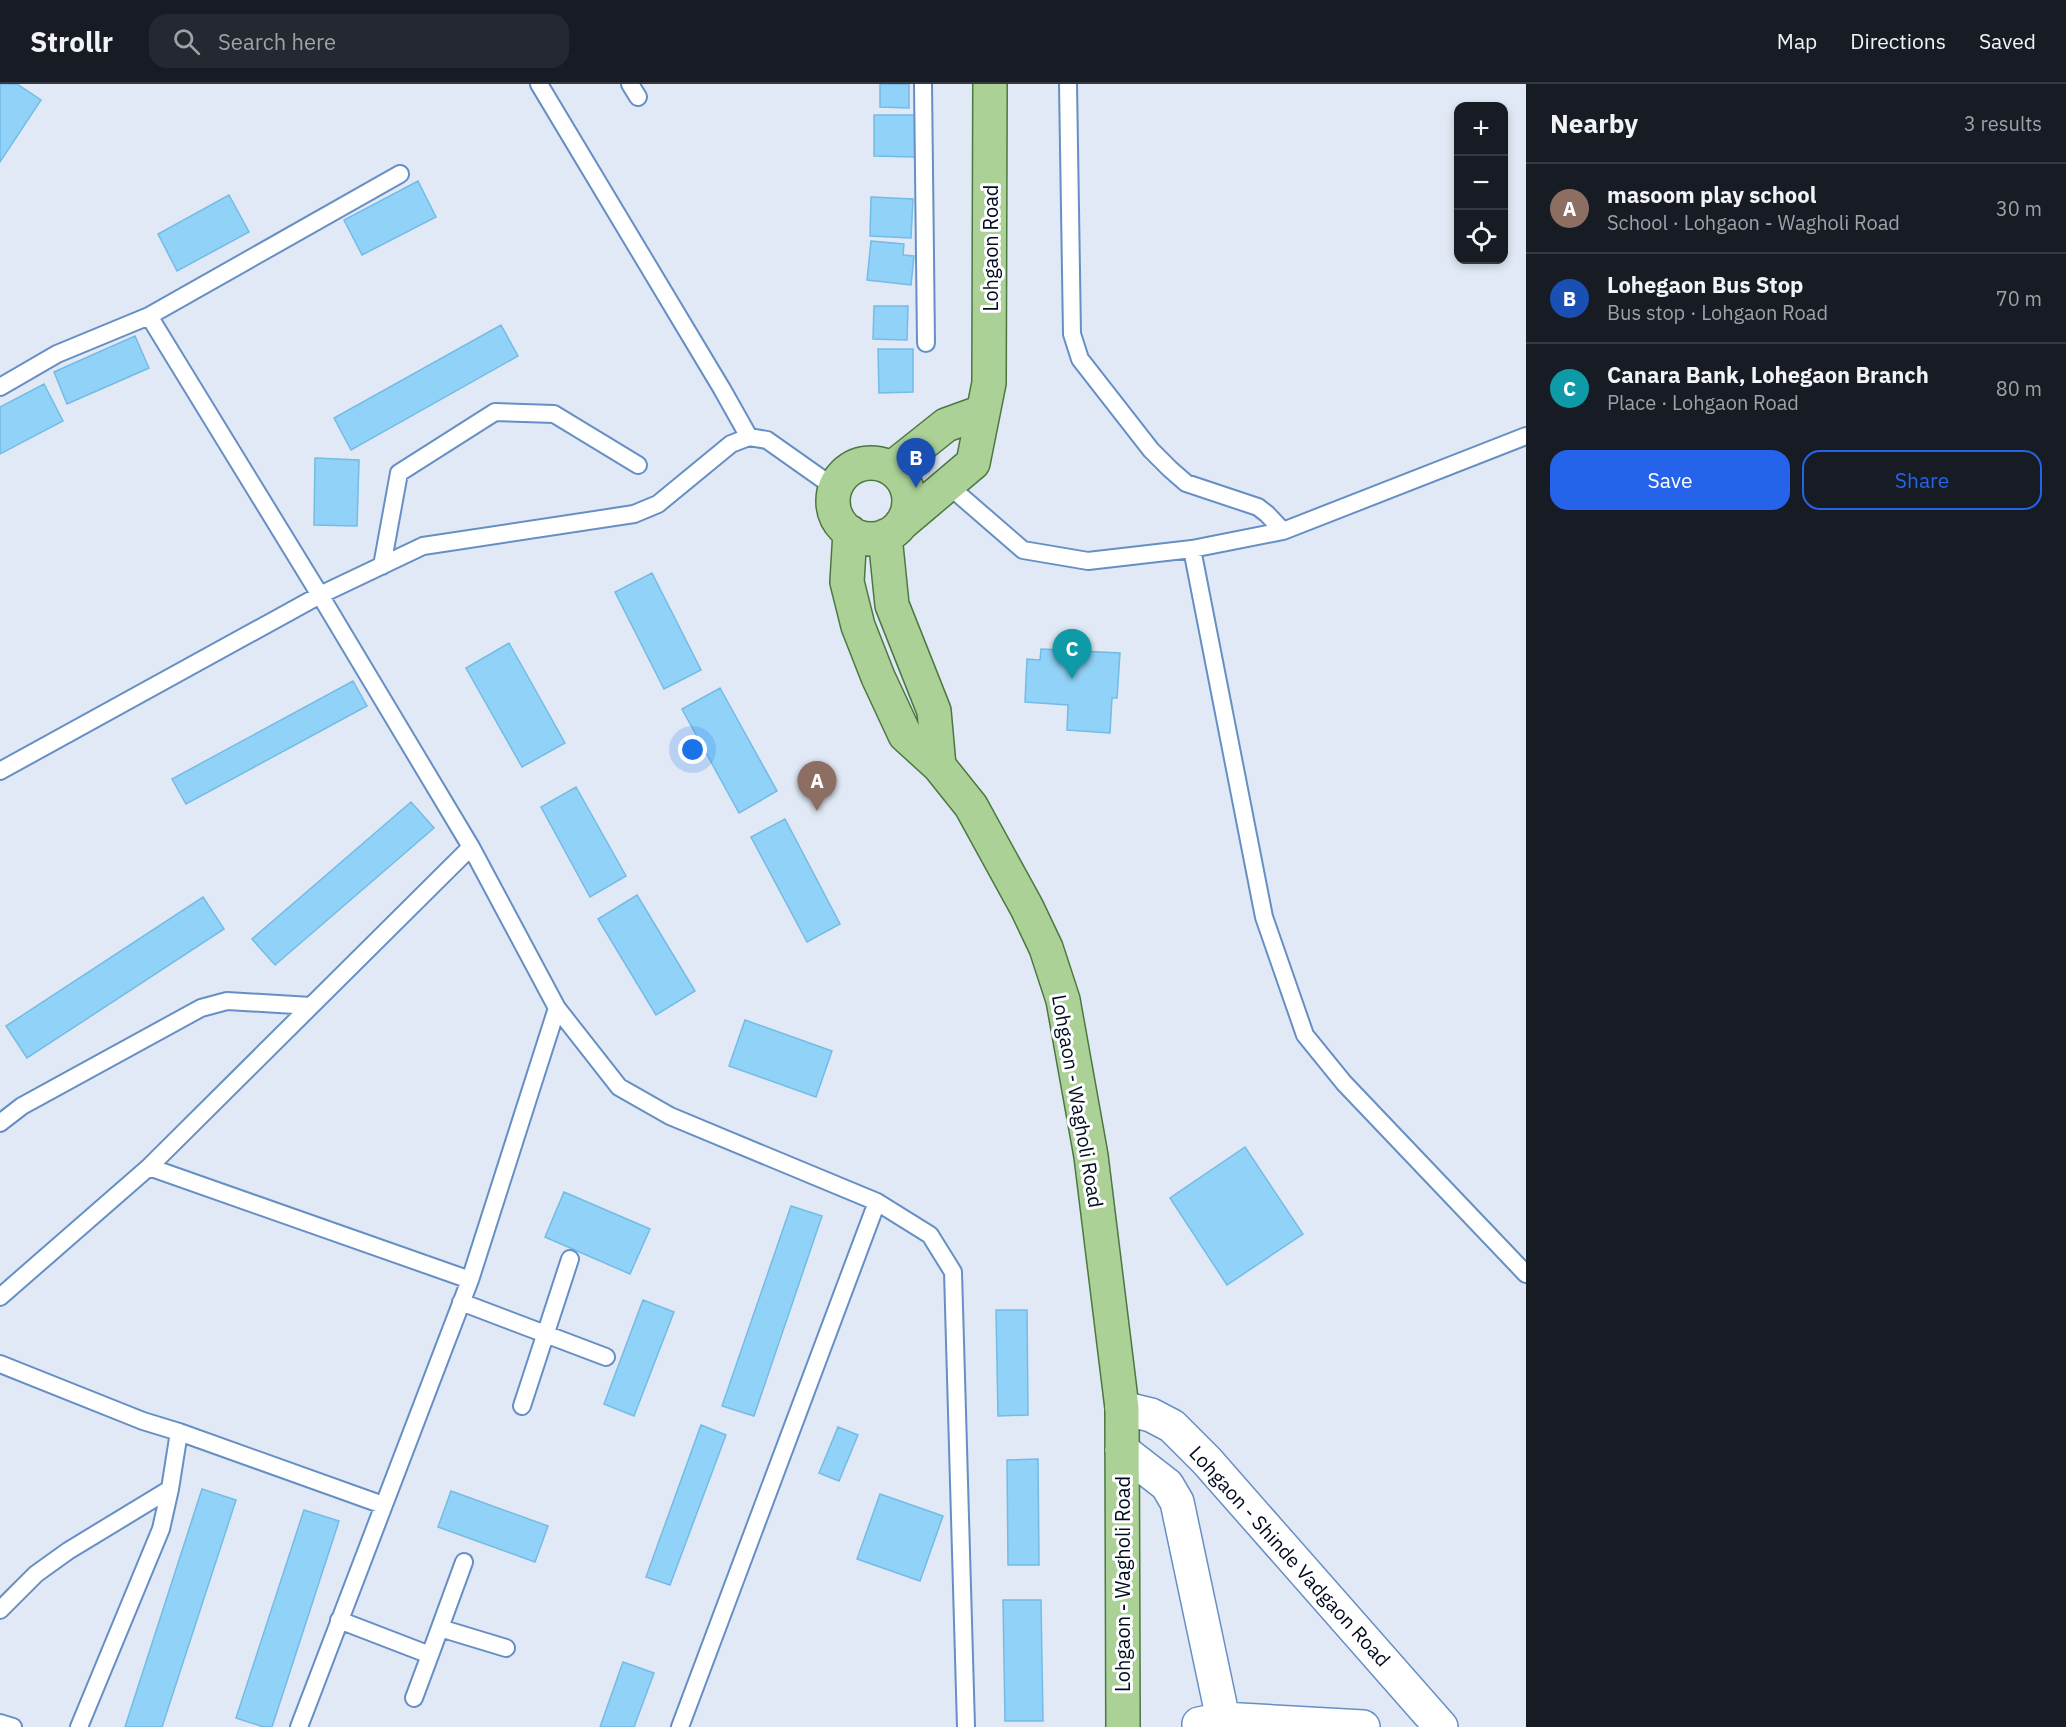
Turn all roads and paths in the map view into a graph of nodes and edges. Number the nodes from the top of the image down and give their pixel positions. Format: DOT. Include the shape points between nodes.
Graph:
graph roads {
  1 [pos="539,84"];
  2 [pos="923,84"];
  3 [pos="990,84"];
  4 [pos="1068,84"];
  5 [pos="400,174"];
  6 [pos="149,316"];
  7 [pos="926,343"];
  8 [pos="0,387"];
  9 [pos="982,412"];
  10 [pos="1526,436"];
  11 [pos="748,437"];
  12 [pos="638,465"];
  13 [pos="892,468"];
  14 [pos="948,485"];
  15 [pos="835,488"];
  16 [pos="893,530"];
  17 [pos="1283,531"];
  18 [pos="850,532"];
  19 [pos="1192,549"];
  20 [pos="382,566"];
  21 [pos="320,595"];
  22 [pos="939,766"];
  23 [pos="0,771"];
  24 [pos="471,847"];
  25 [pos="311,1006"];
  26 [pos="557,1008"];
  27 [pos="0,1123"];
  28 [pos="149,1167"];
  29 [pos="877,1203"];
  30 [pos="570,1259"];
  31 [pos="1526,1274"];
  32 [pos="470,1280"];
  33 [pos="0,1297"];
  34 [pos="461,1302"];
  35 [pos="544,1334"];
  36 [pos="606,1357"];
  37 [pos="0,1364"];
  38 [pos="522,1406"];
  39 [pos="1122,1408"];
  40 [pos="179,1432"];
  41 [pos="1122,1450"];
  42 [pos="170,1489"];
  43 [pos="383,1505"];
  44 [pos="464,1562"];
  45 [pos="0,1610"];
  46 [pos="339,1620"];
  47 [pos="440,1628"];
  48 [pos="506,1648"];
  49 [pos="430,1655"];
  50 [pos="414,1698"];
  51 [pos="0,1723"];
  52 [pos="1211,1723"];
  53 [pos="13,1727"];
  54 [pos="79,1727"];
  55 [pos="298,1727"];
  56 [pos="680,1727"];
  57 [pos="966,1727"];
  58 [pos="1122,1727"];
  59 [pos="1363,1727"];
  60 [pos="1441,1727"];
  1 -- 11 [label="lane"];
  2 -- 7 [label="lane"];
  3 -- 9 [label="main road, Lohgaon Road" via="990,350"];
  4 -- 17 [label="lane" via="1072,334 1080,359 1151,450 1186,483 1258,507"];
  5 -- 6 [label="lane"];
  6 -- 8 [label="lane" via="57,354"];
  6 -- 21 [label="lane"];
  9 -- 13 [label="main road" via="945,425"];
  9 -- 14 [label="main road, Lohgaon Road" via="973,463"];
  10 -- 17 [label="lane"];
  11 -- 15 [label="lane" via="767,440"];
  11 -- 20 [label="lane" via="731,444 658,504 634,514 423,546"];
  12 -- 20 [label="lane" via="554,414 495,412 399,473"];
  13 -- 15 [label="main road" via="859,465 849,470"];
  13 -- 16 [label="main road" via="907,488 909,501 907,513"];
  14 -- 16 [label="main road, Lohgaon Road"];
  14 -- 19 [label="lane" via="1023,550 1088,561"];
  15 -- 18 [label="main road" via="835,512 840,524"];
  16 -- 18 [label="main road" via="873,539"];
  16 -- 22 [label="main road" via="892,604 934,711"];
  17 -- 19 [label="lane"];
  18 -- 22 [label="main road, Lohgaon - Wagholi Road" via="848,582 858,626 905,735"];
  19 -- 31 [label="lane" via="1264,917 1305,1035 1344,1083"];
  20 -- 21 [label="lane"];
  21 -- 23 [label="lane"];
  21 -- 24 [label="lane"];
  22 -- 39 [label="main road, Lohgaon - Wagholi Road" via="971,806 1027,908 1046,948 1063,1000 1091,1156"];
  24 -- 25 [label="lane"];
  24 -- 26 [label="lane"];
  25 -- 27 [label="lane" via="227,1001 201,1008 22,1106"];
  25 -- 28 [label="lane"];
  26 -- 29 [label="lane" via="618,1086 670,1116"];
  26 -- 32 [label="lane"];
  28 -- 32 [label="lane"];
  28 -- 33 [label="lane"];
  29 -- 56 [label="lane"];
  29 -- 57 [label="lane" via="930,1236 953,1272"];
  30 -- 35 [label="lane"];
  32 -- 34 [label="lane"];
  34 -- 35 [label="lane"];
  34 -- 43 [label="lane"];
  35 -- 36 [label="lane"];
  35 -- 38 [label="lane"];
  37 -- 40 [label="lane"];
  39 -- 41 [label="main road, Lohgaon - Wagholi Road"];
  39 -- 60 [label="main road, Lohgaon - Shinde Vadgaon Road" via="1151,1415 1172,1426 1207,1461"];
  40 -- 42 [label="lane"];
  40 -- 43 [label="lane"];
  41 -- 52 [label="main road" via="1167,1485 1177,1502"];
  41 -- 58 [label="main road, Lohgaon - Wagholi Road"];
  42 -- 45 [label="lane" via="68,1551 36,1574"];
  42 -- 54 [label="lane" via="161,1529"];
  43 -- 46 [label="lane"];
  44 -- 47 [label="lane"];
  46 -- 49 [label="lane"];
  46 -- 55 [label="lane"];
  47 -- 48 [label="lane"];
  47 -- 49 [label="lane"];
  49 -- 50 [label="lane"];
  51 -- 53 [label="lane"];
  52 -- 59 [label="main road"];
}
